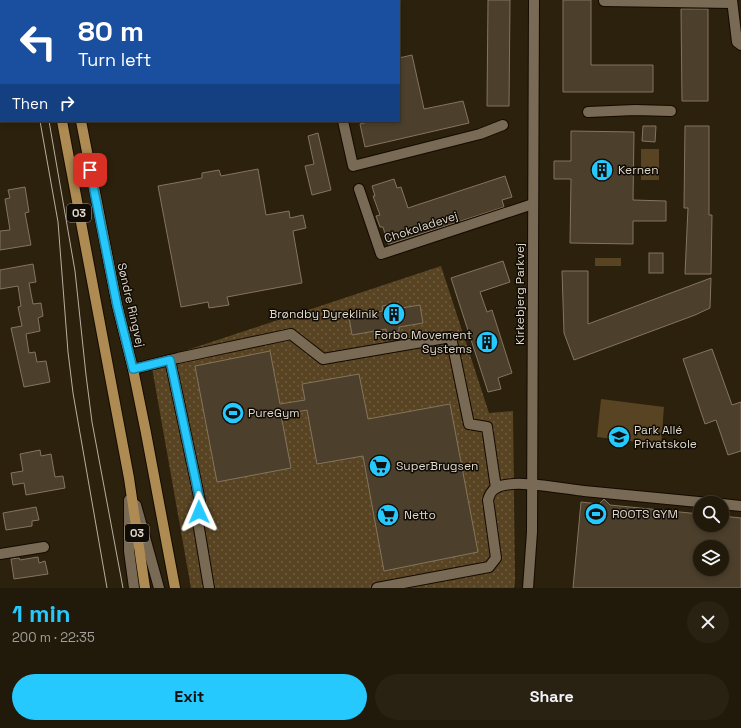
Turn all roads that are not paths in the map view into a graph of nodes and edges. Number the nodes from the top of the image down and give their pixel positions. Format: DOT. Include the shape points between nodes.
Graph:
graph roads {
  1 [pos="534,0"];
  2 [pos="604,1"];
  3 [pos="732,2"];
  4 [pos="741,44"];
  5 [pos="671,111"];
  6 [pos="588,112"];
  7 [pos="62,122"];
  8 [pos="81,122"];
  9 [pos="343,122"];
  10 [pos="503,125"];
  11 [pos="359,189"];
  12 [pos="533,204"];
  13 [pos="170,360"];
  14 [pos="133,369"];
  15 [pos="129,478"];
  16 [pos="533,485"];
  17 [pos="496,488"];
  18 [pos="693,501"];
  19 [pos="729,505"];
  20 [pos="741,506"];
  21 [pos="44,547"];
  22 [pos="0,554"];
  23 [pos="134,588"];
  24 [pos="145,588"];
  25 [pos="159,588"];
  26 [pos="175,588"];
  27 [pos="209,588"];
  28 [pos="377,588"];
  29 [pos="528,588"];
  1 -- 12 [label="street, Kirkebjerg Parkvej"];
  2 -- 3 [label="street"];
  3 -- 4 [label="street" via="737,42"];
  5 -- 6 [label="street"];
  7 -- 15 [label="main road, O3"];
  8 -- 14 [label="main road, Søndre Ringvej / O3" via="117,305"];
  9 -- 10 [label="street" via="353,166 480,134"];
  11 -- 12 [label="street, Chokoladevej" via="381,254"];
  12 -- 16 [label="street, Kirkebjerg Parkvej"];
  13 -- 14 [label="street"];
  13 -- 17 [label="street" via="291,334 323,359 451,337 469,424 487,427"];
  13 -- 27 [label="street" via="200,502 198,522"];
  14 -- 26 [label="main road, Søndre Ringvej / O3"];
  15 -- 23 [label="street" via="129,551"];
  15 -- 24 [label="main road, O3"];
  15 -- 25 [label="street"];
  16 -- 17 [label="street" via="507,485"];
  16 -- 18 [label="street"];
  16 -- 29 [label="street, Kirkebjerg Parkvej"];
  17 -- 28 [label="street" via="488,500 496,558 488,566"];
  19 -- 20 [label="street"];
  21 -- 22 [label="street"];
}
